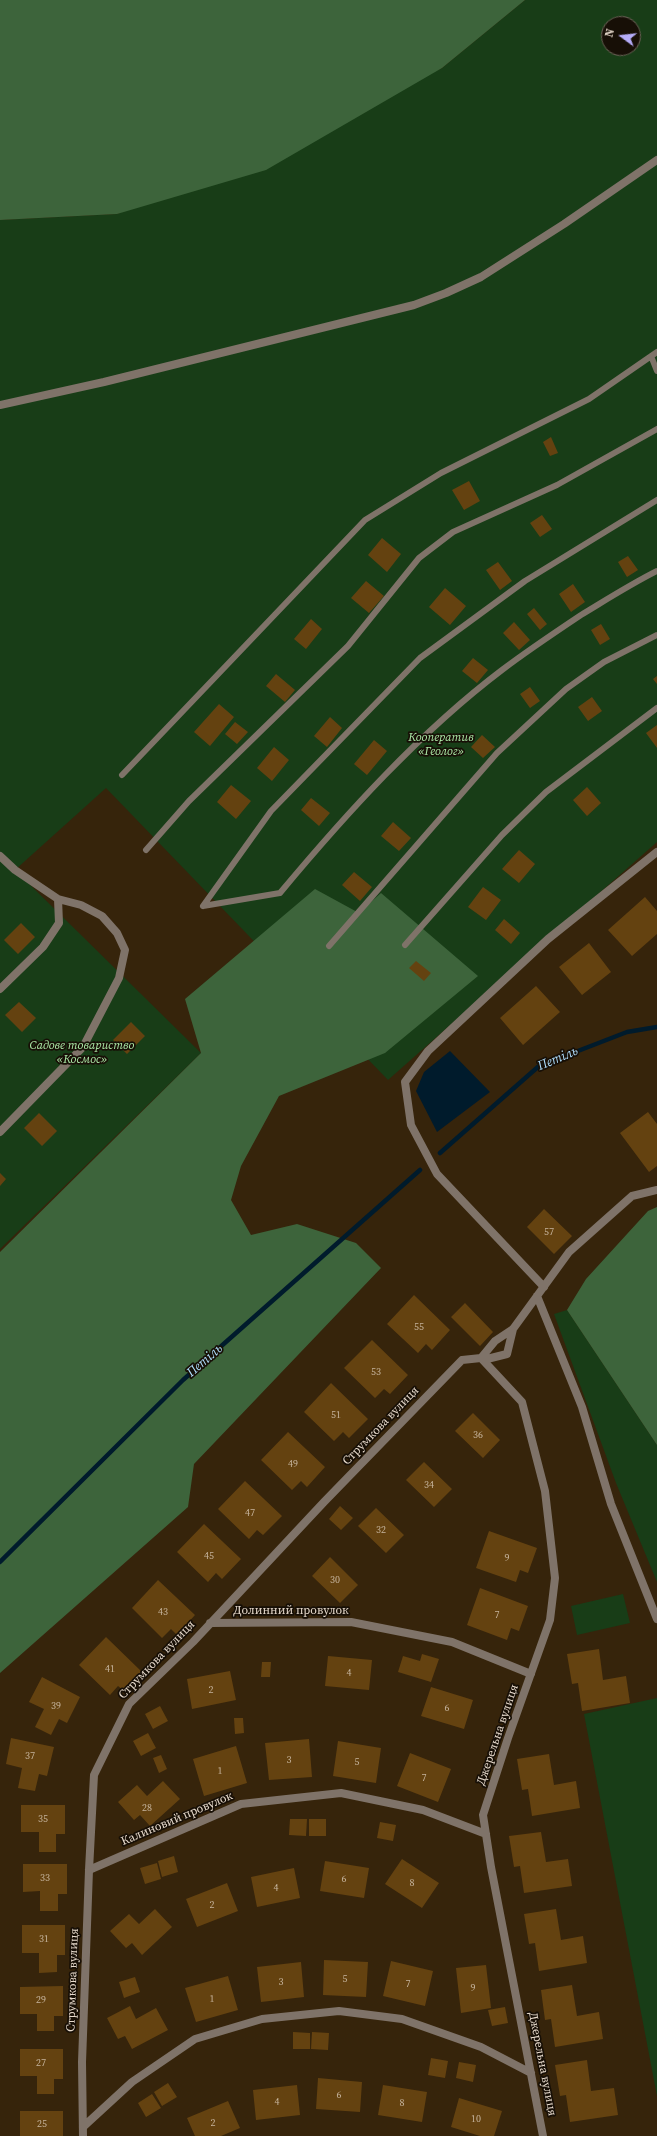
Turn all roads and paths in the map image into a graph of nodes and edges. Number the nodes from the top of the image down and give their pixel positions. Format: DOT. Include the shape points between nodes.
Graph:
graph roads {
  1 [pos="657,160"];
  2 [pos="657,352"];
  3 [pos="651,356"];
  4 [pos="657,371"];
  5 [pos="0,405"];
  6 [pos="657,429"];
  7 [pos="657,500"];
  8 [pos="657,571"];
  9 [pos="657,635"];
  10 [pos="657,708"];
  11 [pos="122,775"];
  12 [pos="146,850"];
  13 [pos="657,852"];
  14 [pos="0,856"];
  15 [pos="58,899"];
  16 [pos="405,945"];
  17 [pos="329,946"];
  18 [pos="0,989"];
  19 [pos="0,1132"];
  20 [pos="657,1190"];
  21 [pos="544,1287"];
  22 [pos="537,1296"];
  23 [pos="513,1329"];
  24 [pos="482,1359"];
  25 [pos="657,1619"];
  26 [pos="210,1623"];
  27 [pos="531,1674"];
  28 [pos="486,1834"];
  29 [pos="89,1870"];
  30 [pos="531,2073"];
  31 [pos="83,2132"];
  32 [pos="543,2136"];
  1 -- 5 [label="street" via="481,277 446,293 383,312 104,382"];
  2 -- 3 [label="lane"];
  3 -- 4 [label="lane"];
  3 -- 11 [label="lane" via="589,399 441,473 365,520"];
  6 -- 12 [label="lane" via="557,485 453,532 419,558 348,646 189,801"];
  7 -- 8 [label="lane" via="525,581 420,658 271,810 203,906 280,893 314,852 421,739 490,680 553,634 633,583"];
  9 -- 17 [label="lane" via="604,662 566,688 497,753"];
  10 -- 16 [label="lane" via="546,792 502,835"];
  13 -- 21 [label="street" via="548,939 428,1051 405,1082 411,1125 436,1174"];
  14 -- 15 [label="street" via="15,870"];
  15 -- 18 [label="street" via="59,923 43,947"];
  15 -- 19 [label="street" via="102,916 117,932 125,950 119,978 83,1047"];
  20 -- 21 [label="street, Струмкова вулиця" via="632,1196 569,1252"];
  21 -- 22 [label="street, Струмкова вулиця"];
  22 -- 23 [label="street, Струмкова вулиця"];
  22 -- 25 [label="street" via="582,1407 611,1504"];
  23 -- 24 [label="street, Струмкова вулиця" via="495,1340"];
  23 -- 24 [label="street, Струмкова вулиця" via="507,1354"];
  24 -- 26 [label="street, Струмкова вулиця" via="462,1360"];
  24 -- 27 [label="street, Джерельна вулиця" via="522,1402 545,1491 555,1578 550,1620"];
  26 -- 27 [label="street, Долинний провулок" via="351,1622 452,1642"];
  26 -- 29 [label="street, Струмкова вулиця" via="129,1704 94,1775"];
  27 -- 28 [label="street, Джерельна вулиця" via="483,1815"];
  28 -- 29 [label="street, Калиновий провулок" via="423,1810 341,1793 241,1804"];
  28 -- 30 [label="street, Джерельна вулиця"];
  29 -- 31 [label="street, Струмкова вулиця" via="82,2062"];
  30 -- 31 [label="street" via="481,2047 402,2019 339,2011 262,2019 195,2039 132,2082"];
  30 -- 32 [label="street, Джерельна вулиця"];
}
